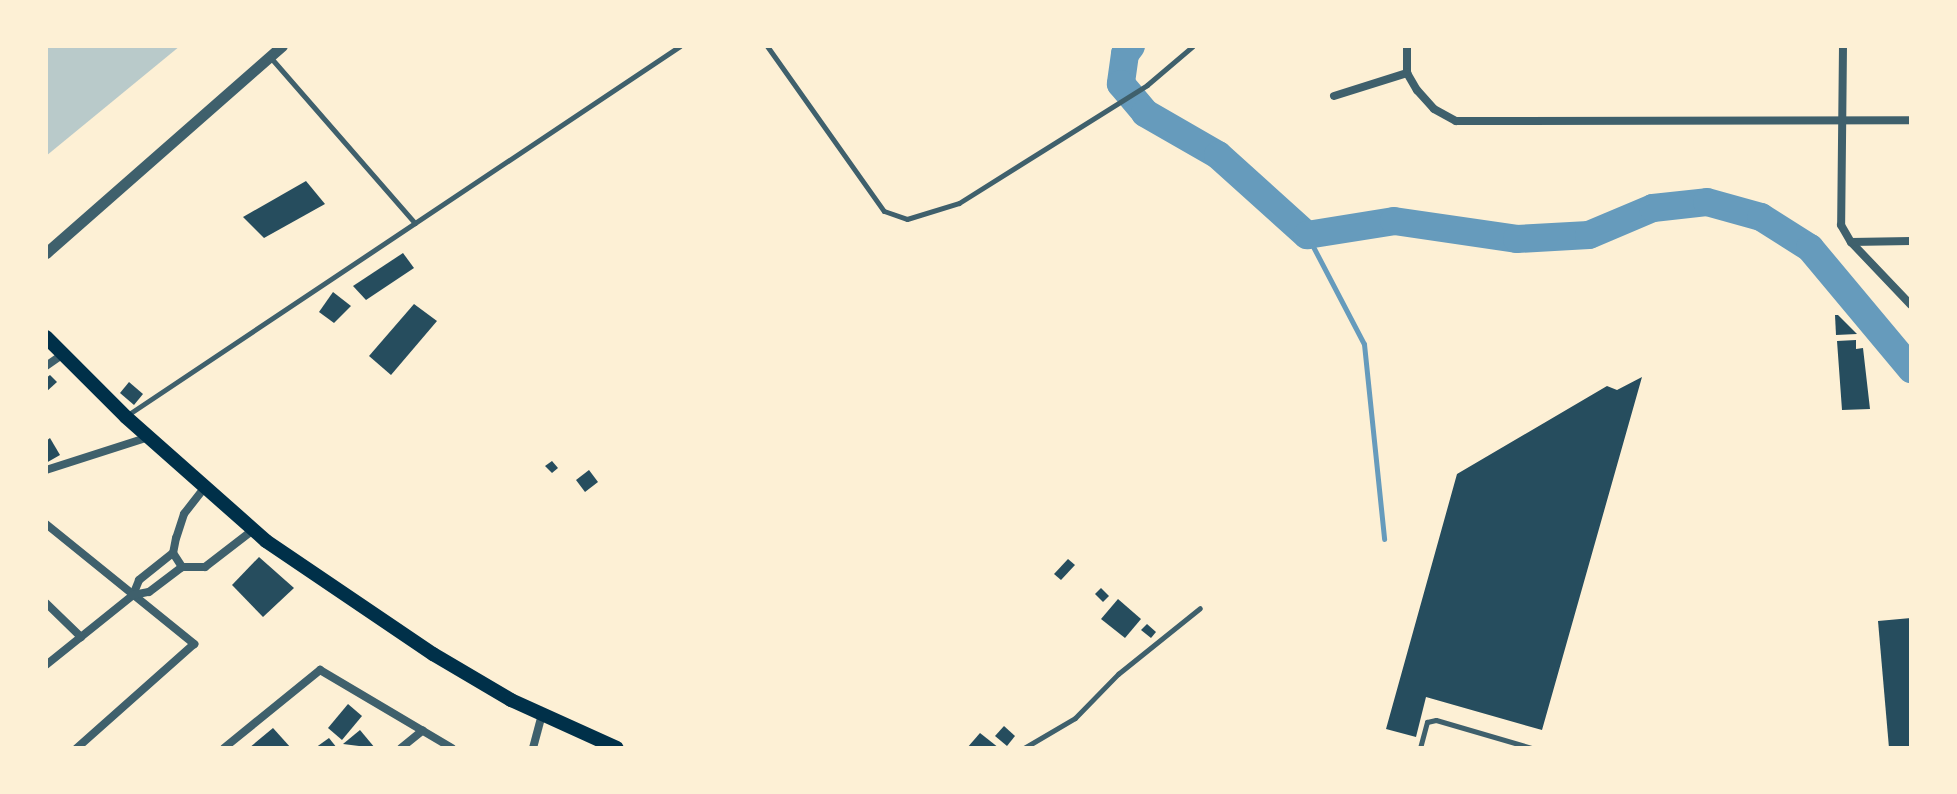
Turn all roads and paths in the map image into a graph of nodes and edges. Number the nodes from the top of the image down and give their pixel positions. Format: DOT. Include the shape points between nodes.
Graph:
graph roads {
  1 [pos="282,46"];
  2 [pos="680,46"];
  3 [pos="767,46"];
  4 [pos="1193,46"];
  5 [pos="1407,46"];
  6 [pos="1843,46"];
  7 [pos="270,56"];
  8 [pos="1407,73"];
  9 [pos="1334,96"];
  10 [pos="1842,119"];
  11 [pos="1911,120"];
  12 [pos="415,223"];
  13 [pos="64,234"];
  14 [pos="1911,241"];
  15 [pos="1851,242"];
  16 [pos="46,247"];
  17 [pos="46,253"];
  18 [pos="1911,305"];
  19 [pos="46,337"];
  20 [pos="63,354"];
  21 [pos="46,366"];
  22 [pos="126,417"];
  23 [pos="149,437"];
  24 [pos="46,470"];
  25 [pos="205,487"];
  26 [pos="46,524"];
  27 [pos="253,530"];
  28 [pos="173,553"];
  29 [pos="182,567"];
  30 [pos="133,595"];
  31 [pos="46,603"];
  32 [pos="1200,608"];
  33 [pos="81,637"];
  34 [pos="46,665"];
  35 [pos="542,715"];
  36 [pos="423,730"];
  37 [pos="77,748"];
  38 [pos="224,748"];
  39 [pos="401,748"];
  40 [pos="452,748"];
  41 [pos="533,748"];
  42 [pos="617,748"];
  43 [pos="1024,748"];
  44 [pos="1420,748"];
  45 [pos="1532,748"];
  1 -- 7 [label="street"];
  2 -- 12 [label="lane"];
  3 -- 4 [label="lane" via="884,211 907,219 959,203 1147,85"];
  5 -- 8 [label="street"];
  6 -- 10 [label="street"];
  7 -- 12 [label="lane"];
  7 -- 13 [label="street"];
  8 -- 9 [label="street"];
  8 -- 10 [label="street" via="1434,109 1456,121"];
  10 -- 11 [label="street"];
  10 -- 15 [label="street" via="1841,225"];
  12 -- 22 [label="lane"];
  13 -- 16 [label="street"];
  13 -- 17 [label="street"];
  14 -- 15 [label="street"];
  15 -- 18 [label="street"];
  19 -- 20 [label="main road"];
  20 -- 21 [label="street"];
  20 -- 22 [label="main road"];
  22 -- 23 [label="main road"];
  23 -- 24 [label="street"];
  23 -- 25 [label="main road"];
  25 -- 27 [label="main road"];
  25 -- 28 [label="street" via="184,514"];
  26 -- 30 [label="street"];
  27 -- 29 [label="street" via="205,567"];
  27 -- 35 [label="main road" via="383,622"];
  28 -- 29 [label="street"];
  28 -- 30 [label="street" via="139,580"];
  29 -- 30 [label="street" via="149,592"];
  30 -- 33 [label="street"];
  30 -- 37 [label="street" via="194,644"];
  31 -- 33 [label="street"];
  32 -- 43 [label="lane" via="1118,674 1075,718"];
  33 -- 34 [label="street"];
  35 -- 41 [label="street"];
  35 -- 42 [label="main road"];
  36 -- 38 [label="street" via="320,670"];
  36 -- 39 [label="street"];
  36 -- 40 [label="street"];
  44 -- 45 [label="lane" via="1427,722 1436,720"];
}
